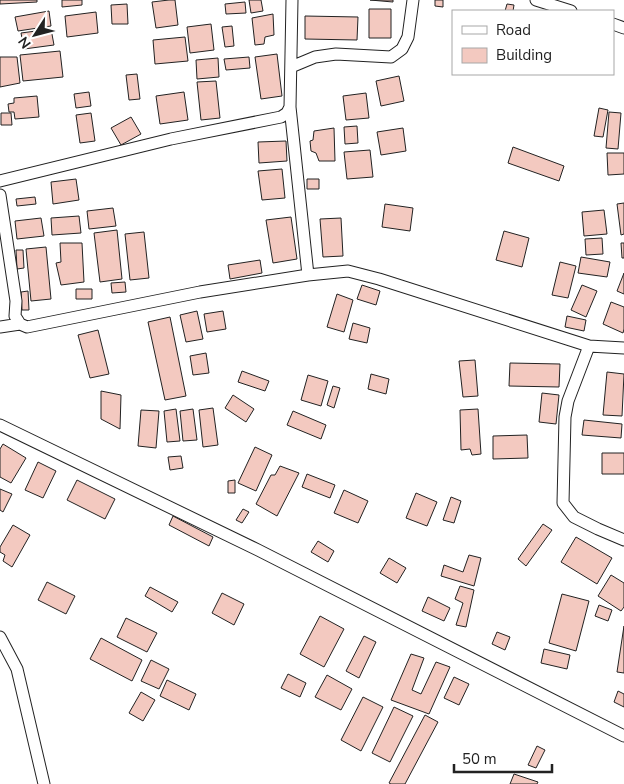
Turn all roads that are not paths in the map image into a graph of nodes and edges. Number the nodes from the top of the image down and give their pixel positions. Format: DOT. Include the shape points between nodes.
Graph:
graph roads {
  1 [pos="292,0"];
  2 [pos="413,0"];
  3 [pos="536,0"];
  4 [pos="568,10"];
  5 [pos="291,67"];
  6 [pos="290,107"];
  7 [pos="0,181"];
  8 [pos="0,195"];
  9 [pos="2,221"];
  10 [pos="308,275"];
  11 [pos="20,324"];
  12 [pos="0,326"];
  13 [pos="588,346"];
  14 [pos="624,348"];
  15 [pos="0,425"];
  16 [pos="624,540"];
  17 [pos="0,638"];
  18 [pos="624,736"];
  19 [pos="44,784"];
  1 -- 5 [label="street"];
  2 -- 5 [label="street" via="408,37 402,49 391,57 315,56"];
  3 -- 4 [label="street"];
  5 -- 6 [label="street"];
  6 -- 7 [label="street" via="281,117 171,139"];
  6 -- 10 [label="street"];
  8 -- 9 [label="street"];
  9 -- 11 [label="street" via="16,301 15,316"];
  10 -- 11 [label="street" via="200,292 39,325 27,327"];
  10 -- 13 [label="street" via="348,271"];
  11 -- 12 [label="street"];
  13 -- 14 [label="street"];
  13 -- 16 [label="street" via="565,417 564,503 574,517"];
  15 -- 18 [label="street" via="258,550"];
  17 -- 19 [label="street" via="18,668"];
}
